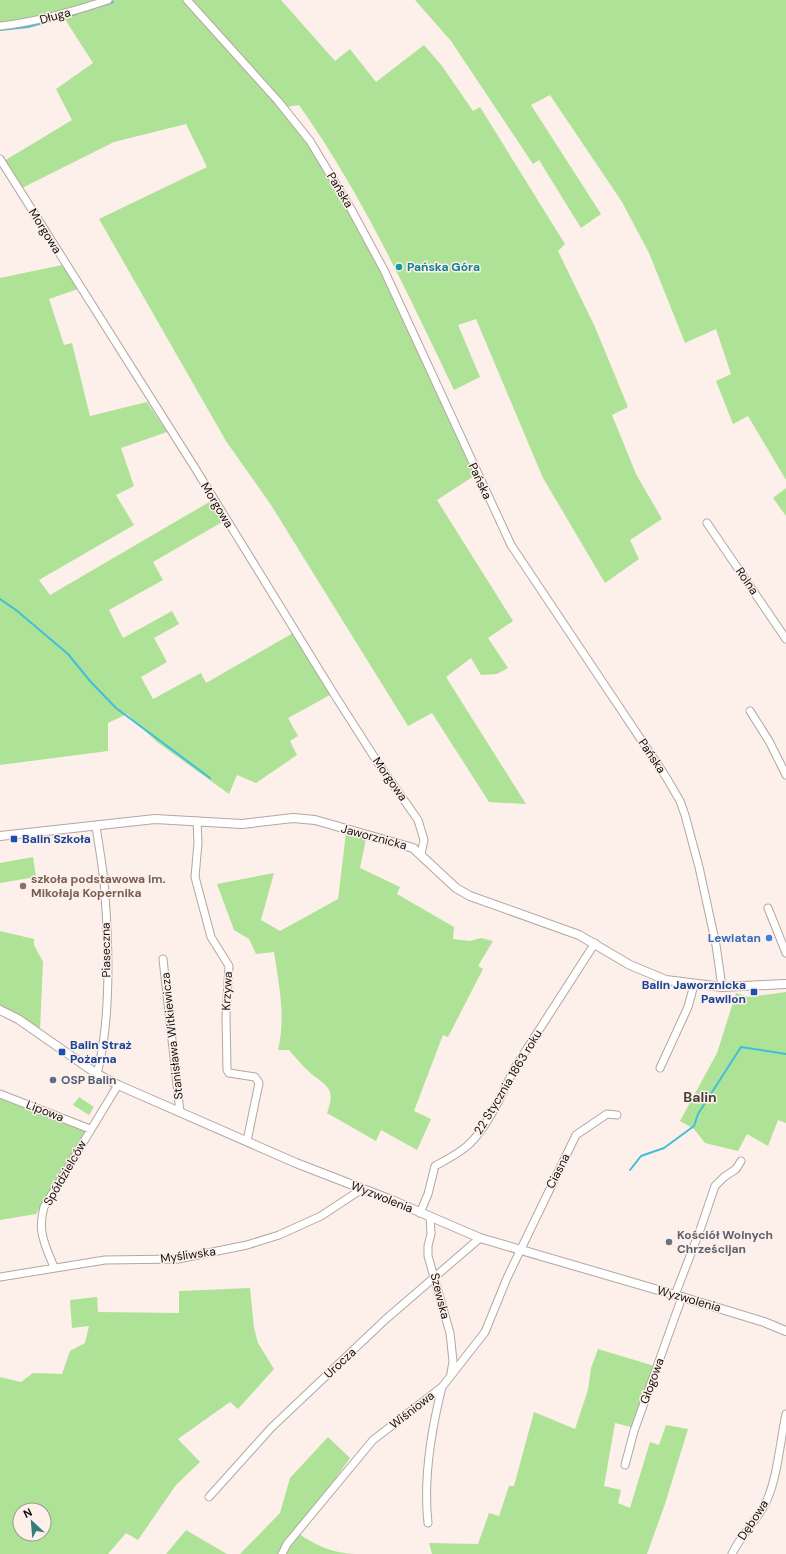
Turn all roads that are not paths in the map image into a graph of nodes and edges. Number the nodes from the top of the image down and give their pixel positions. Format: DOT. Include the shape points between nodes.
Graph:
graph roads {
  1 [pos="108,0"];
  2 [pos="187,0"];
  3 [pos="0,26"];
  4 [pos="0,159"];
  5 [pos="707,524"];
  6 [pos="786,639"];
  7 [pos="750,711"];
  8 [pos="786,775"];
  9 [pos="197,821"];
  10 [pos="96,826"];
  11 [pos="0,836"];
  12 [pos="421,854"];
  13 [pos="768,908"];
  14 [pos="594,943"];
  15 [pos="786,953"];
  16 [pos="163,959"];
  17 [pos="786,984"];
  18 [pos="694,985"];
  19 [pos="722,987"];
  20 [pos="0,1010"];
  21 [pos="660,1068"];
  22 [pos="97,1074"];
  23 [pos="118,1084"];
  24 [pos="0,1094"];
  25 [pos="180,1112"];
  26 [pos="617,1115"];
  27 [pos="90,1129"];
  28 [pos="247,1141"];
  29 [pos="741,1161"];
  30 [pos="362,1189"];
  31 [pos="420,1213"];
  32 [pos="430,1218"];
  33 [pos="480,1238"];
  34 [pos="520,1251"];
  35 [pos="54,1267"];
  36 [pos="0,1276"];
  37 [pos="435,1278"];
  38 [pos="678,1296"];
  39 [pos="786,1331"];
  40 [pos="451,1376"];
  41 [pos="442,1387"];
  42 [pos="786,1414"];
  43 [pos="625,1466"];
  44 [pos="209,1497"];
  45 [pos="428,1523"];
  46 [pos="282,1554"];
  47 [pos="732,1554"];
  1 -- 3 [label="street, Długa" via="28,23"];
  2 -- 19 [label="street, Pańska" via="278,101 310,141 384,270 511,545 680,801 699,867 716,945"];
  4 -- 12 [label="street, Morgowa" via="334,694 418,820 424,840"];
  5 -- 6 [label="street, Rolna"];
  7 -- 8 [label="street"];
  9 -- 10 [label="street, Jaworznicka" via="155,819"];
  9 -- 12 [label="street, Jaworznicka" via="242,824 293,818 315,820 403,844"];
  9 -- 28 [label="street, Krzywa" via="195,877 211,937 229,966 226,1016 227,1070 229,1073 255,1076 259,1083"];
  10 -- 11 [label="street, Jaworznicka"];
  10 -- 22 [label="street, Piaseczna" via="106,894 107,973 102,1047"];
  12 -- 14 [label="street, Jaworznicka" via="456,888 470,896 567,930"];
  13 -- 15 [label="street"];
  14 -- 18 [label="street, Jaworznicka" via="647,973 666,980"];
  14 -- 31 [label="street, 22 Stycznia 1863 roku" via="514,1069 480,1132 462,1150 435,1166"];
  16 -- 25 [label="street, Stanisława Witkiewicza"];
  17 -- 19 [label="street, Jaworznicka"];
  18 -- 19 [label="street, Jaworznicka"];
  18 -- 21 [label="street" via="688,1007"];
  20 -- 22 [label="street, Wyzwolenia" via="18,1019"];
  22 -- 23 [label="street, Wyzwolenia"];
  23 -- 25 [label="street, Wyzwolenia"];
  23 -- 27 [label="street, Spółdzielców"];
  24 -- 27 [label="street, Lipowa"];
  25 -- 28 [label="street, Wyzwolenia"];
  26 -- 34 [label="street, Ciasna" via="607,1114 576,1134"];
  27 -- 35 [label="street, Spółdzielców" via="44,1207 42,1235"];
  28 -- 30 [label="street, Wyzwolenia"];
  29 -- 38 [label="street, Głogowa" via="736,1169 715,1186"];
  30 -- 31 [label="street, Wyzwolenia"];
  30 -- 35 [label="street, Myśliwska" via="321,1216 279,1235 247,1245 178,1259 104,1260"];
  31 -- 32 [label="street, Wyzwolenia"];
  32 -- 33 [label="street, Wyzwolenia"];
  32 -- 37 [label="street, Szewska" via="431,1234 428,1246"];
  33 -- 34 [label="street, Wyzwolenia"];
  33 -- 37 [label="street, Urocza"];
  34 -- 38 [label="street, Wyzwolenia"];
  34 -- 40 [label="street, Wiśniowa" via="484,1332"];
  35 -- 36 [label="street, Myśliwska"];
  37 -- 40 [label="street, Szewska" via="450,1333 453,1361"];
  37 -- 44 [label="street, Urocza" via="386,1319 271,1428"];
  38 -- 39 [label="street, Wyzwolenia"];
  38 -- 43 [label="street, Głogowa"];
  40 -- 41 [label="street, Wiśniowa"];
  41 -- 45 [label="street" via="427,1468"];
  41 -- 46 [label="street, Wiśniowa" via="373,1440 287,1544"];
  42 -- 47 [label="street, Dębowa" via="772,1489"];
}
